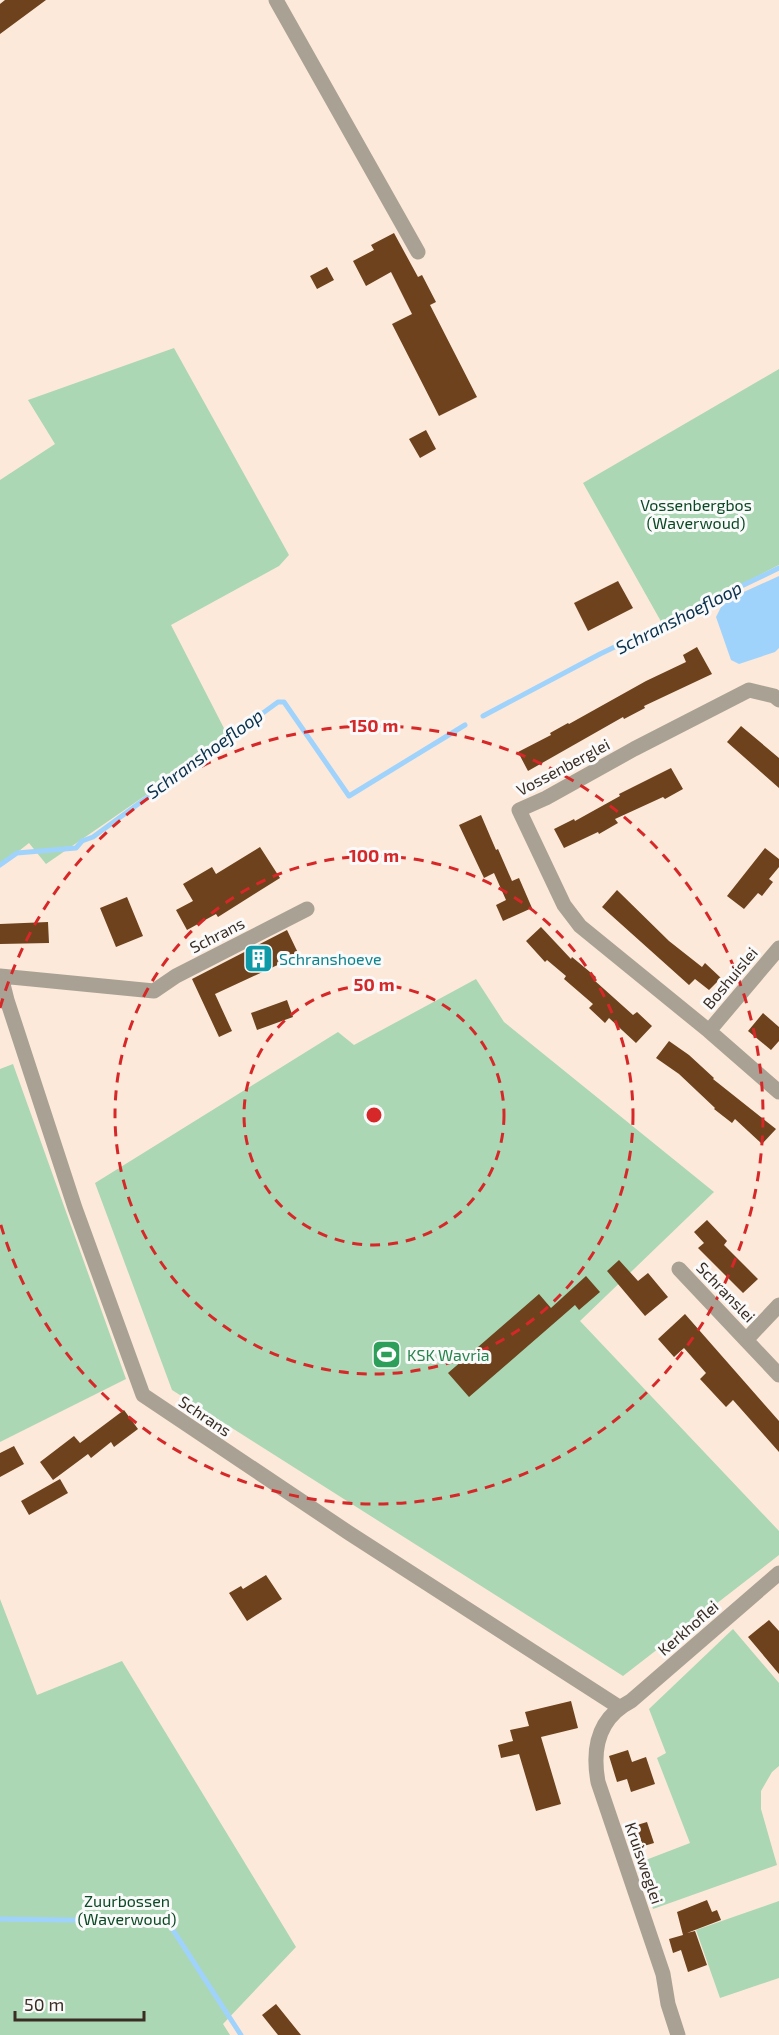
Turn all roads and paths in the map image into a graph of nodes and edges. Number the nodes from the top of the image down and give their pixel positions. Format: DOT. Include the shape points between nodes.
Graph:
graph roads {
  1 [pos="276,0"];
  2 [pos="418,252"];
  3 [pos="779,700"];
  4 [pos="307,909"];
  5 [pos="779,948"];
  6 [pos="1,976"];
  7 [pos="709,1031"];
  8 [pos="779,1092"];
  9 [pos="679,1269"];
  10 [pos="779,1305"];
  11 [pos="746,1340"];
  12 [pos="779,1375"];
  13 [pos="779,1572"];
  14 [pos="619,1707"];
  15 [pos="678,2035"];
  1 -- 2 [label="street"];
  3 -- 7 [label="street, Vossenberglei" via="749,690 519,810 564,905 580,926"];
  4 -- 6 [label="street, Schrans" via="154,991"];
  5 -- 7 [label="street, Boshuislei"];
  6 -- 14 [label="street, Schrans" via="75,1208 143,1395"];
  7 -- 8 [label="street, Vossenberglei"];
  9 -- 11 [label="street, Schranslei"];
  10 -- 11 [label="street, Schranslei"];
  11 -- 12 [label="street, Schranslei"];
  13 -- 14 [label="street, Kerkhoflei" via="631,1701"];
  14 -- 15 [label="street, Kruisweglei" via="604,1723 594,1762 663,1974"];
}
